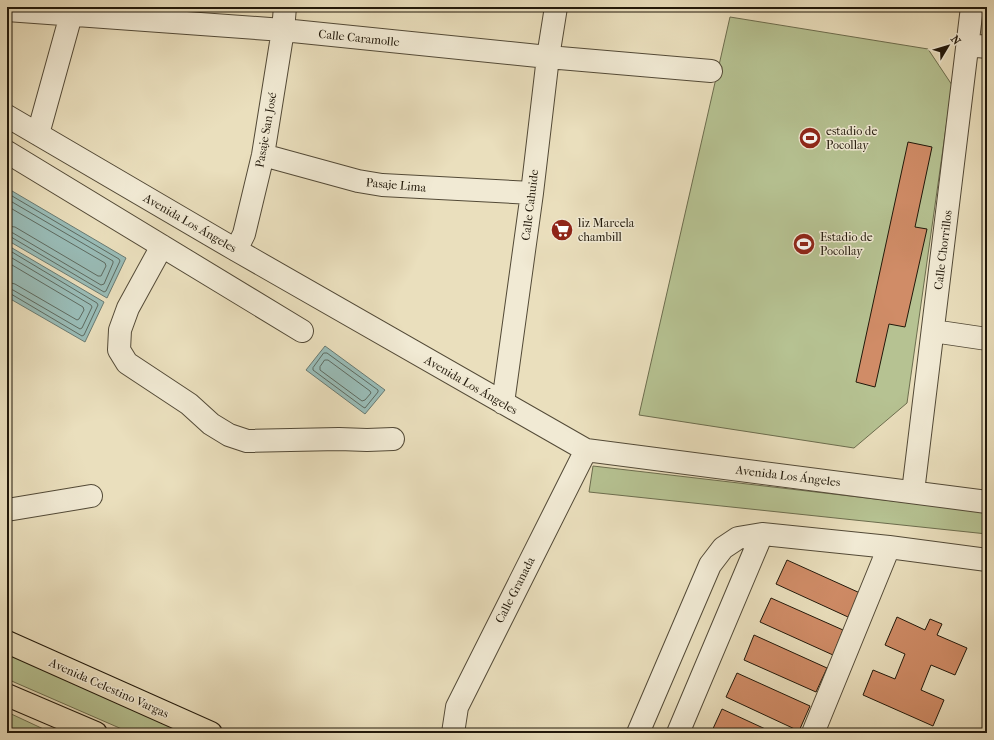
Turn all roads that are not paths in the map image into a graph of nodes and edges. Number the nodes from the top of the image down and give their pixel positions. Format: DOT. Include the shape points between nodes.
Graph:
graph roads {
  1 [pos="285,7"];
  2 [pos="556,7"];
  3 [pos="972,7"];
  4 [pos="7,10"];
  5 [pos="71,15"];
  6 [pos="283,30"];
  7 [pos="978,46"];
  8 [pos="548,57"];
  9 [pos="711,71"];
  10 [pos="7,116"];
  11 [pos="38,134"];
  12 [pos="7,152"];
  13 [pos="263,155"];
  14 [pos="532,193"];
  15 [pos="162,246"];
  16 [pos="236,250"];
  17 [pos="302,331"];
  18 [pos="933,331"];
  19 [pos="987,339"];
  20 [pos="503,403"];
  21 [pos="393,439"];
  22 [pos="586,450"];
  23 [pos="913,492"];
  24 [pos="91,496"];
  25 [pos="987,502"];
  26 [pos="7,510"];
  27 [pos="762,534"];
  28 [pos="889,547"];
  29 [pos="987,560"];
  30 [pos="7,642"];
  31 [pos="7,695"];
  32 [pos="96,733"];
  33 [pos="211,733"];
  34 [pos="453,733"];
  35 [pos="638,733"];
  36 [pos="678,733"];
  37 [pos="813,733"];
  1 -- 6 [label="street, Pasaje San José"];
  2 -- 8 [label="street, Calle Cahuide"];
  3 -- 7 [label="street, Calle Chorrillos"];
  4 -- 5 [label="street, Calle Caramolle"];
  5 -- 6 [label="street, Calle Caramolle"];
  5 -- 11 [label="street"];
  6 -- 8 [label="street, Calle Caramolle"];
  6 -- 13 [label="street, Pasaje San José"];
  7 -- 18 [label="street, Calle Chorrillos"];
  8 -- 9 [label="street, Calle Caramolle"];
  8 -- 14 [label="street, Calle Cahuide"];
  10 -- 11 [label="street, Avenida Los Ángeles"];
  11 -- 16 [label="street, Avenida Los Ángeles"];
  12 -- 15 [label="street"];
  13 -- 14 [label="street, Pasaje Lima" via="382,185"];
  13 -- 16 [label="street, Pasaje San José" via="244,234"];
  14 -- 20 [label="street, Calle Cahuide"];
  15 -- 17 [label="street"];
  15 -- 21 [label="street" via="128,308 120,330 119,350 127,363 189,404 211,424 229,435 246,441"];
  16 -- 20 [label="street, Avenida Los Ángeles"];
  18 -- 19 [label="street"];
  18 -- 23 [label="street, Calle Chorrillos"];
  20 -- 22 [label="street, Avenida Los Ángeles"];
  22 -- 23 [label="street, Avenida Los Ángeles"];
  22 -- 34 [label="street, Calle Granada" via="457,707"];
  23 -- 25 [label="street, Avenida Los Ángeles"];
  24 -- 26 [label="street"];
  27 -- 28 [label="street"];
  27 -- 35 [label="street" via="738,538 723,548 710,565"];
  27 -- 36 [label="street"];
  28 -- 29 [label="street"];
  28 -- 37 [label="street"];
  30 -- 33 [label="main road, Avenida Celestino Vargas"];
  31 -- 32 [label="main road"];
}
